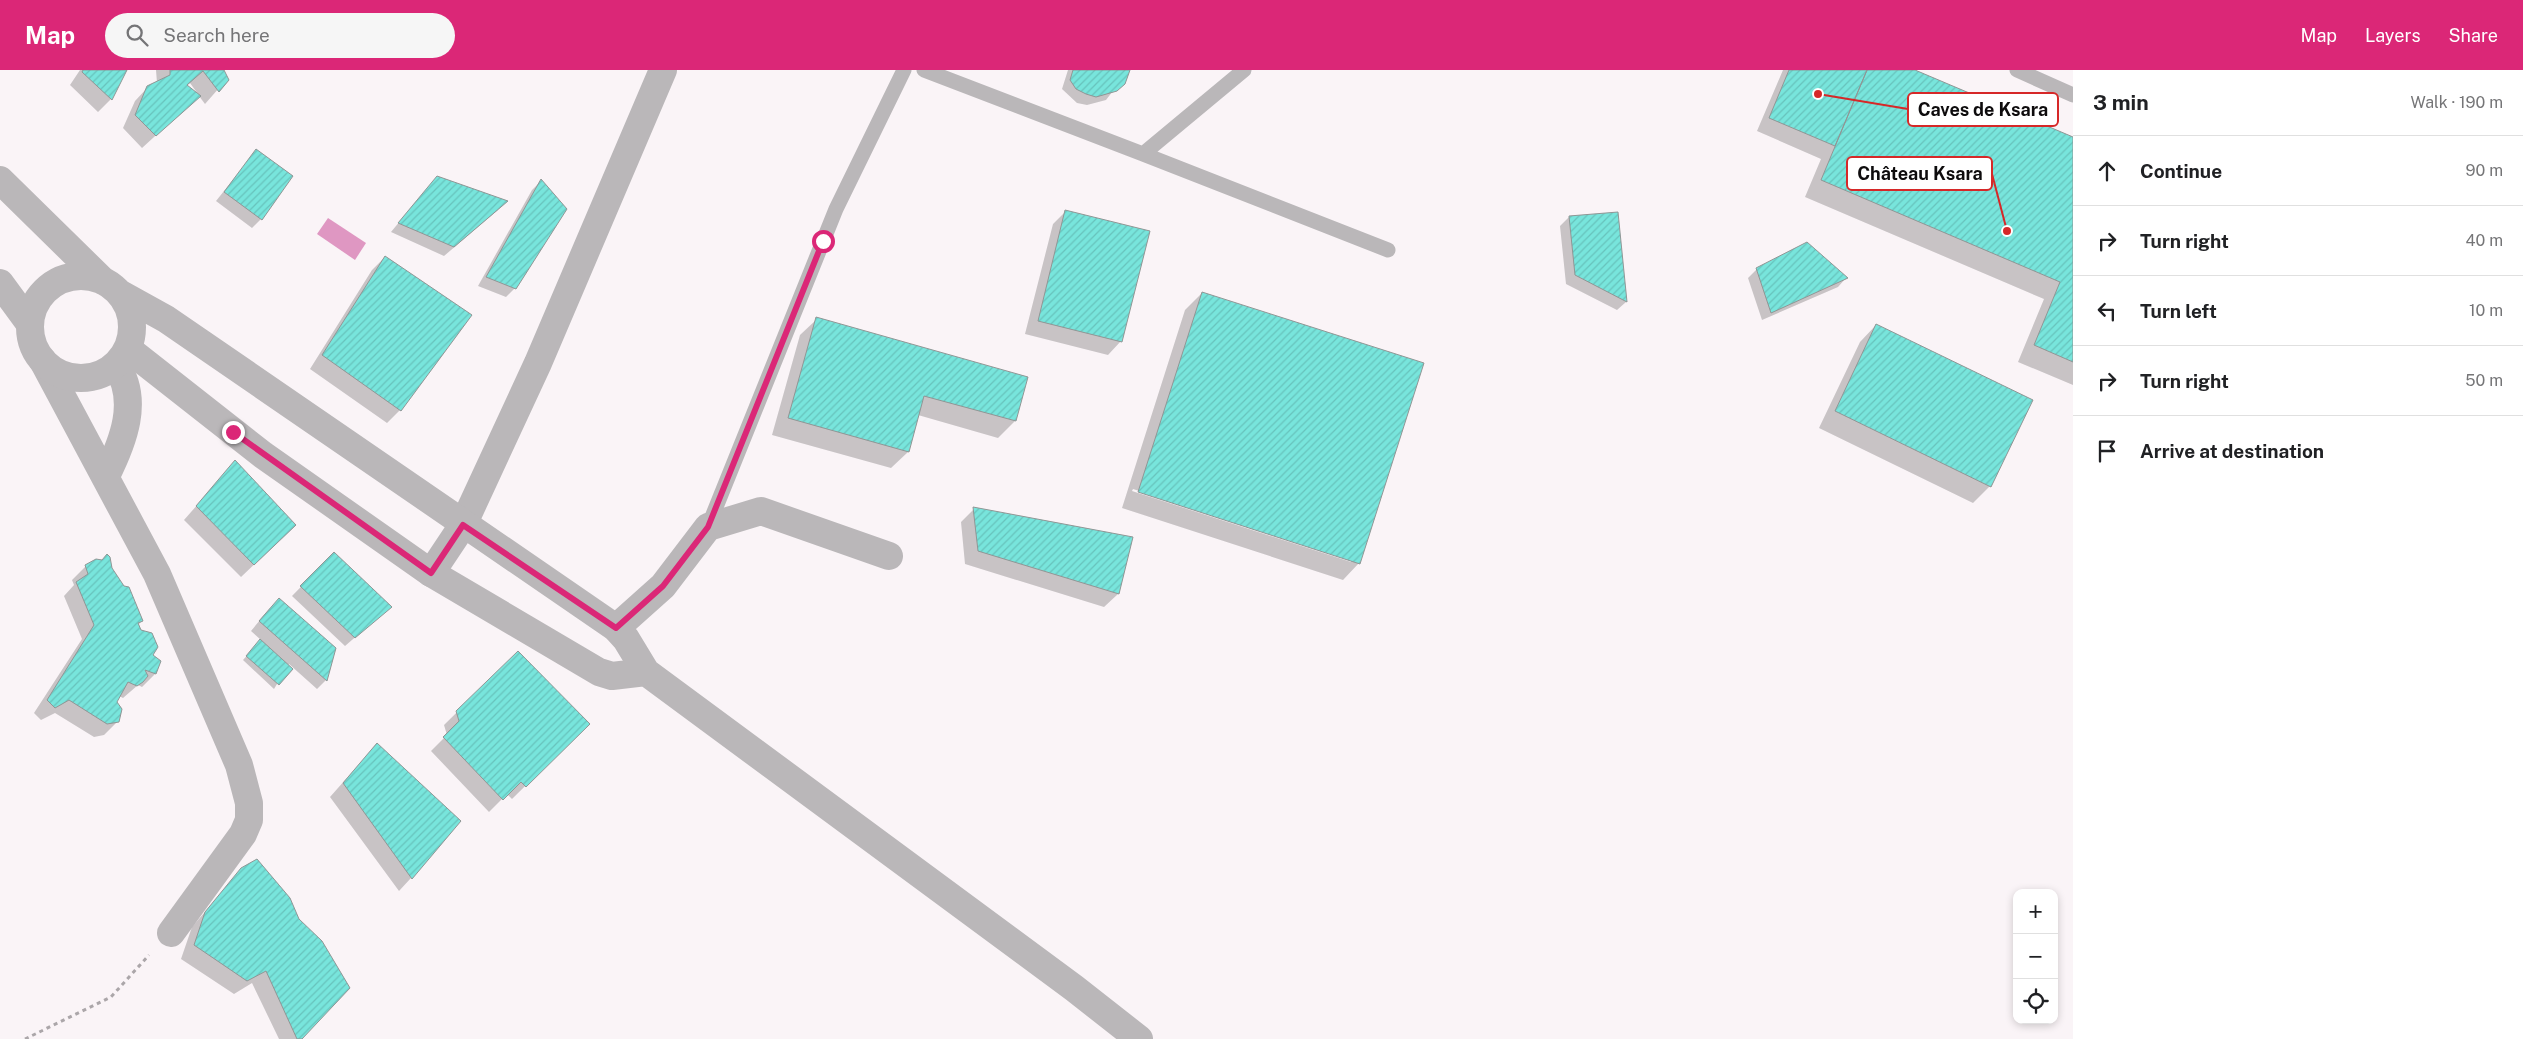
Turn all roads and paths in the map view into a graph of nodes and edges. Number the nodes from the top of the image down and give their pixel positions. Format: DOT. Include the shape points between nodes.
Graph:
graph roads {
  1 [pos="663,70"];
  2 [pos="904,70"];
  3 [pos="924,70"];
  4 [pos="1244,70"];
  5 [pos="2017,70"];
  6 [pos="2073,95"];
  7 [pos="1143,154"];
  8 [pos="0,180"];
  9 [pos="1388,250"];
  10 [pos="0,283"];
  11 [pos="111,287"];
  12 [pos="30,324"];
  13 [pos="122,357"];
  14 [pos="43,361"];
  15 [pos="106,476"];
  16 [pos="463,525"];
  17 [pos="708,527"];
  18 [pos="889,556"];
  19 [pos="431,573"];
  20 [pos="616,628"];
  21 [pos="646,672"];
  22 [pos="171,933"];
  23 [pos="26,1039"];
  24 [pos="1140,1039"];
  1 -- 16 [label="street" via="538,363"];
  2 -- 17 [label="lane" via="836,209"];
  3 -- 7 [label="lane"];
  4 -- 7 [label="lane"];
  5 -- 6 [label="lane"];
  7 -- 9 [label="lane"];
  8 -- 11 [label="street"];
  10 -- 12 [label="street"];
  11 -- 12 [label="street" via="84,275 65,278 47,288 35,304"];
  11 -- 13 [label="street" via="130,310 132,330"];
  11 -- 16 [label="street" via="174,325"];
  12 -- 14 [label="street" via="33,344"];
  13 -- 14 [label="street" via="98,375 79,378 59,373"];
  13 -- 15 [label="street" via="127,390 126,424"];
  13 -- 19 [label="street"];
  14 -- 15 [label="street"];
  15 -- 22 [label="street" via="160,584 239,765 249,803 250,820 243,834"];
  16 -- 19 [label="street"];
  16 -- 20 [label="street"];
  17 -- 18 [label="street" via="761,511"];
  17 -- 20 [label="street" via="663,586"];
  19 -- 21 [label="street" via="599,672 612,676"];
  20 -- 21 [label="street"];
  21 -- 24 [label="street"];
  22 -- 23 [label="path" via="111,997"];
}
